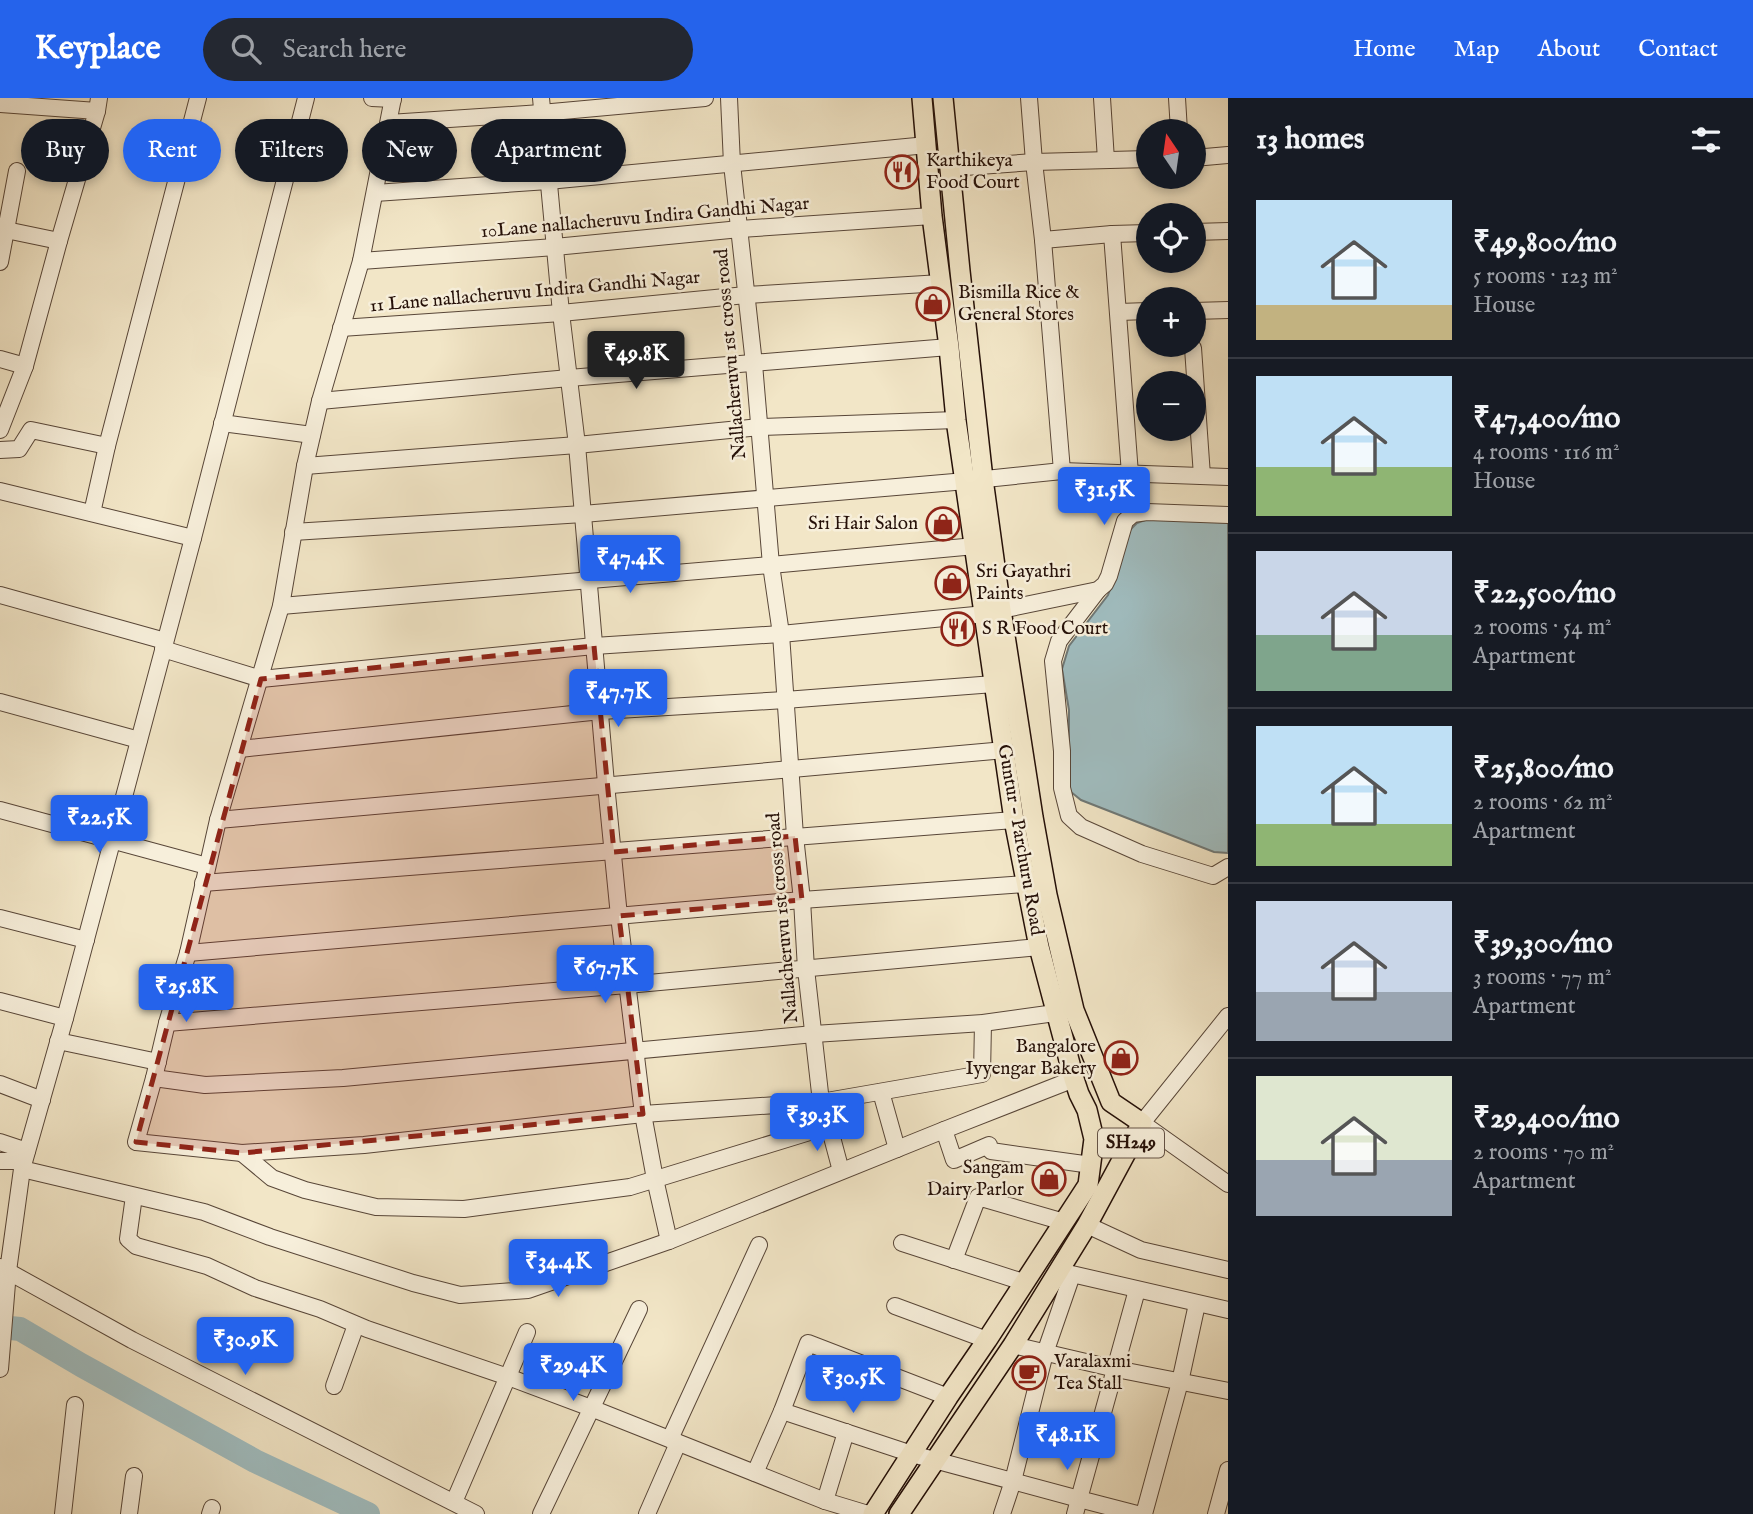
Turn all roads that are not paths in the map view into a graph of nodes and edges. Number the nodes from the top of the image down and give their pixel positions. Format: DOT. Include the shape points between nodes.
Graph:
graph roads {
  1 [pos="198,98"];
  2 [pos="306,98"];
  3 [pos="372,98"];
  4 [pos="705,98"];
  5 [pos="729,98"];
  6 [pos="922,98"];
  7 [pos="943,98"];
  8 [pos="1029,98"];
  9 [pos="1102,98"];
  10 [pos="1177,98"];
  11 [pos="393,99"];
  12 [pos="0,104"];
  13 [pos="98,104"];
  14 [pos="541,106"];
  15 [pos="389,119"];
  16 [pos="424,119"];
  17 [pos="1179,119"];
  18 [pos="927,145"];
  19 [pos="1228,155"];
  20 [pos="1206,157"];
  21 [pos="1136,159"];
  22 [pos="1106,160"];
  23 [pos="1034,162"];
  24 [pos="732,164"];
  25 [pos="951,168"];
  26 [pos="17,171"];
  27 [pos="626,174"];
  28 [pos="377,182"];
  29 [pos="534,182"];
  30 [pos="548,182"];
  31 [pos="375,193"];
  32 [pos="932,216"];
  33 [pos="740,229"];
  34 [pos="6,230"];
  35 [pos="1228,231"];
  36 [pos="1206,232"];
  37 [pos="1136,233"];
  38 [pos="1112,234"];
  39 [pos="1043,240"];
  40 [pos="59,241"];
  41 [pos="555,247"];
  42 [pos="361,261"];
  43 [pos="0,262"];
  44 [pos="941,283"];
  45 [pos="746,295"];
  46 [pos="1228,310"];
  47 [pos="1136,311"];
  48 [pos="1206,311"];
  49 [pos="1119,312"];
  50 [pos="561,313"];
  51 [pos="341,328"];
  52 [pos="949,347"];
  53 [pos="1194,357"];
  54 [pos="0,359"];
  55 [pos="754,364"];
  56 [pos="25,366"];
  57 [pos="569,378"];
  58 [pos="320,401"];
  59 [pos="956,420"];
  60 [pos="222,423"];
  61 [pos="760,427"];
  62 [pos="0,430"];
  63 [pos="312,435"];
  64 [pos="577,445"];
  65 [pos="107,446"];
  66 [pos="0,450"];
  67 [pos="305,466"];
  68 [pos="1062,471"];
  69 [pos="1129,474"];
  70 [pos="1202,476"];
  71 [pos="1228,477"];
  72 [pos="974,480"];
  73 [pos="0,491"];
  74 [pos="765,499"];
  75 [pos="92,513"];
  76 [pos="583,513"];
  77 [pos="1228,515"];
  78 [pos="293,532"];
  79 [pos="193,538"];
  80 [pos="975,546"];
  81 [pos="771,565"];
  82 [pos="588,580"];
  83 [pos="1098,590"];
  84 [pos="0,595"];
  85 [pos="281,606"];
  86 [pos="993,612"];
  87 [pos="781,634"];
  88 [pos="164,645"];
  89 [pos="594,646"];
  90 [pos="261,679"];
  91 [pos="994,684"];
  92 [pos="785,700"];
  93 [pos="0,702"];
  94 [pos="601,711"];
  95 [pos="139,740"];
  96 [pos="240,749"];
  97 [pos="1004,750"];
  98 [pos="792,769"];
  99 [pos="606,784"];
  100 [pos="0,810"];
  101 [pos="218,820"];
  102 [pos="1014,820"];
  103 [pos="795,836"];
  104 [pos="113,839"];
  105 [pos="614,852"];
  106 [pos="207,866"];
  107 [pos="1228,867"];
  108 [pos="203,883"];
  109 [pos="1026,884"];
  110 [pos="802,900"];
  111 [pos="620,916"];
  112 [pos="0,918"];
  113 [pos="86,940"];
  114 [pos="1039,947"];
  115 [pos="188,953"];
  116 [pos="806,969"];
  117 [pos="627,985"];
  118 [pos="0,1001"];
  119 [pos="1055,1013"];
  120 [pos="1228,1016"];
  121 [pos="65,1018"];
  122 [pos="167,1023"];
  123 [pos="983,1023"];
  124 [pos="814,1034"];
  125 [pos="58,1041"];
  126 [pos="635,1051"];
  127 [pos="156,1070"];
  128 [pos="1074,1079"];
  129 [pos="0,1084"];
  130 [pos="881,1091"];
  131 [pos="42,1100"];
  132 [pos="821,1102"];
  133 [pos="1111,1102"];
  134 [pos="1087,1110"];
  135 [pos="643,1114"];
  136 [pos="1142,1123"];
  137 [pos="829,1126"];
  138 [pos="944,1130"];
  139 [pos="0,1142"];
  140 [pos="897,1149"];
  141 [pos="243,1153"];
  142 [pos="24,1160"];
  143 [pos="0,1161"];
  144 [pos="1091,1165"];
  145 [pos="841,1171"];
  146 [pos="1225,1178"];
  147 [pos="655,1179"];
  148 [pos="1095,1191"];
  149 [pos="134,1196"];
  150 [pos="1064,1222"];
  151 [pos="1087,1225"];
  152 [pos="669,1241"];
  153 [pos="902,1243"];
  154 [pos="759,1245"];
  155 [pos="954,1260"];
  156 [pos="4,1269"];
  157 [pos="1228,1270"];
  158 [pos="1065,1273"];
  159 [pos="1023,1282"];
  160 [pos="1137,1290"];
  161 [pos="1198,1304"];
  162 [pos="895,1306"];
  163 [pos="639,1309"];
  164 [pos="1228,1310"];
  165 [pos="356,1325"];
  166 [pos="527,1332"];
  167 [pos="987,1340"];
  168 [pos="1013,1346"];
  169 [pos="1045,1353"];
  170 [pos="0,1369"];
  171 [pos="1116,1369"];
  172 [pos="508,1377"];
  173 [pos="1180,1382"];
  174 [pos="334,1386"];
  175 [pos="1228,1391"];
  176 [pos="948,1397"];
  177 [pos="75,1405"];
  178 [pos="592,1408"];
  179 [pos="782,1411"];
  180 [pos="846,1432"];
  181 [pos="674,1441"];
  182 [pos="912,1454"];
  183 [pos="936,1460"];
  184 [pos="1228,1470"];
  185 [pos="755,1473"];
  186 [pos="134,1476"];
  187 [pos="1013,1481"];
  188 [pos="454,1502"];
  189 [pos="825,1502"];
  190 [pos="1077,1506"];
  191 [pos="63,1514"];
  192 [pos="129,1514"];
  193 [pos="476,1514"];
  194 [pos="541,1514"];
  195 [pos="647,1514"];
  196 [pos="871,1514"];
  197 [pos="899,1514"];
  198 [pos="1002,1514"];
  199 [pos="1137,1514"];
  200 [pos="1144,1514"];
  201 [pos="1216,1514"];
  1 -- 65 [label="street"];
  2 -- 60 [label="street"];
  3 -- 11 [label="street"];
  4 -- 14 [label="street"];
  5 -- 24 [label="street, Nallacheruvu 1st cross road"];
  6 -- 18 [label="main road, Guntur - Parchuru Road / SH249"];
  7 -- 25 [label="main road, Guntur - Parchuru Road / SH249"];
  8 -- 23 [label="street"];
  9 -- 22 [label="street"];
  10 -- 17 [label="street"];
  11 -- 15 [label="street"];
  12 -- 13 [label="street"];
  13 -- 40 [label="street"];
  14 -- 16 [label="street"];
  18 -- 24 [label="street"];
  18 -- 32 [label="main road, Guntur - Parchuru Road / SH249"];
  19 -- 20 [label="street"];
  21 -- 22 [label="street"];
  22 -- 23 [label="street"];
  23 -- 25 [label="street"];
  23 -- 39 [label="street"];
  24 -- 27 [label="street"];
  24 -- 33 [label="street, Nallacheruvu 1st cross road"];
  25 -- 72 [label="main road, Guntur - Parchuru Road / SH249"];
  26 -- 34 [label="street"];
  28 -- 31 [label="street"];
  29 -- 31 [label="street"];
  30 -- 41 [label="street"];
  31 -- 42 [label="street"];
  32 -- 33 [label="street, 10Lane nallacheruvu Indira Gandhi Nagar"];
  32 -- 44 [label="main road, Guntur - Parchuru Road / SH249"];
  33 -- 41 [label="street, 10Lane nallacheruvu Indira Gandhi Nagar"];
  33 -- 45 [label="street, Nallacheruvu 1st cross road"];
  34 -- 40 [label="street"];
  34 -- 43 [label="street"];
  35 -- 36 [label="street"];
  37 -- 38 [label="street"];
  38 -- 39 [label="street"];
  38 -- 49 [label="street"];
  39 -- 68 [label="street"];
  40 -- 56 [label="street"];
  41 -- 42 [label="street, 10Lane nallacheruvu Indira Gandhi Nagar"];
  41 -- 50 [label="street"];
  42 -- 51 [label="street"];
  44 -- 45 [label="street, 11 Lane nallacheruvu Indira Gandhi Nagar"];
  44 -- 52 [label="main road, Guntur - Parchuru Road / SH249"];
  45 -- 50 [label="street, 11 Lane nallacheruvu Indira Gandhi Nagar"];
  45 -- 55 [label="street, Nallacheruvu 1st cross road"];
  46 -- 48 [label="street"];
  47 -- 49 [label="street"];
  49 -- 69 [label="street"];
  50 -- 51 [label="street, 11 Lane nallacheruvu Indira Gandhi Nagar"];
  50 -- 57 [label="street"];
  51 -- 58 [label="street"];
  52 -- 55 [label="street"];
  52 -- 59 [label="main road, Guntur - Parchuru Road / SH249"];
  53 -- 70 [label="street"];
  54 -- 56 [label="street"];
  55 -- 57 [label="street"];
  55 -- 61 [label="street, Nallacheruvu 1st cross road"];
  56 -- 62 [label="street"];
  57 -- 58 [label="street"];
  57 -- 64 [label="street"];
  58 -- 63 [label="street"];
  59 -- 61 [label="street"];
  59 -- 72 [label="main road, Guntur - Parchuru Road / SH249"];
  60 -- 63 [label="street"];
  60 -- 79 [label="street"];
  61 -- 64 [label="street"];
  61 -- 74 [label="street, Nallacheruvu 1st cross road"];
  63 -- 67 [label="street"];
  64 -- 67 [label="street"];
  64 -- 76 [label="street"];
  65 -- 66 [label="street" via="31,430 19,449"];
  65 -- 75 [label="street"];
  67 -- 78 [label="street"];
  68 -- 69 [label="street"];
  68 -- 72 [label="street"];
  69 -- 70 [label="street"];
  70 -- 71 [label="street"];
  72 -- 74 [label="street"];
  72 -- 80 [label="main road, Guntur - Parchuru Road / SH249"];
  72 -- 86 [label="main road, Guntur - Parchuru Road / SH249"];
  73 -- 75 [label="street"];
  74 -- 76 [label="street"];
  74 -- 81 [label="street, Nallacheruvu 1st cross road"];
  75 -- 79 [label="street"];
  76 -- 78 [label="street"];
  76 -- 82 [label="street"];
  77 -- 83 [label="street" via="1133,514 1125,521 1109,576"];
  78 -- 85 [label="street"];
  79 -- 88 [label="street"];
  80 -- 81 [label="street"];
  80 -- 86 [label="main road, Guntur - Parchuru Road / SH249"];
  81 -- 82 [label="street"];
  81 -- 87 [label="street, Nallacheruvu 1st cross road"];
  82 -- 85 [label="street"];
  82 -- 89 [label="street"];
  83 -- 86 [label="street"];
  83 -- 107 [label="street" via="1059,641 1053,661 1062,788 1069,816 1081,827 1142,854 1213,876"];
  84 -- 88 [label="street"];
  85 -- 90 [label="street"];
  86 -- 87 [label="street"];
  86 -- 91 [label="main road, Guntur - Parchuru Road / SH249"];
  86 -- 133 [label="main road, Guntur - Parchuru Road / SH249" via="1057,943 1074,1010"];
  87 -- 89 [label="street"];
  87 -- 92 [label="street, Nallacheruvu 1st cross road"];
  88 -- 90 [label="street"];
  88 -- 95 [label="street"];
  89 -- 90 [label="street"];
  89 -- 94 [label="street"];
  90 -- 96 [label="street"];
  91 -- 92 [label="street"];
  91 -- 97 [label="main road, Guntur - Parchuru Road / SH249"];
  92 -- 94 [label="street"];
  92 -- 98 [label="street, Nallacheruvu 1st cross road"];
  93 -- 95 [label="street"];
  94 -- 96 [label="street"];
  94 -- 99 [label="street"];
  95 -- 104 [label="street"];
  96 -- 101 [label="street"];
  97 -- 98 [label="street"];
  97 -- 102 [label="main road, Guntur - Parchuru Road / SH249"];
  98 -- 99 [label="street"];
  98 -- 103 [label="street, Nallacheruvu 1st cross road"];
  99 -- 101 [label="street"];
  99 -- 105 [label="street"];
  100 -- 104 [label="street"];
  101 -- 106 [label="street"];
  102 -- 103 [label="street"];
  102 -- 109 [label="main road, Guntur - Parchuru Road / SH249"];
  103 -- 105 [label="street"];
  103 -- 110 [label="street, Nallacheruvu 1st cross road"];
  104 -- 106 [label="street"];
  104 -- 113 [label="street"];
  105 -- 108 [label="street"];
  105 -- 111 [label="street"];
  106 -- 108 [label="street"];
  108 -- 115 [label="street"];
  109 -- 110 [label="street"];
  109 -- 114 [label="main road, Guntur - Parchuru Road / SH249"];
  110 -- 111 [label="street"];
  110 -- 116 [label="street, Nallacheruvu 1st cross road"];
  111 -- 115 [label="street"];
  111 -- 117 [label="street"];
  112 -- 113 [label="street"];
  113 -- 121 [label="street"];
  114 -- 116 [label="street"];
  114 -- 119 [label="main road, Guntur - Parchuru Road / SH249"];
  115 -- 122 [label="street"];
  116 -- 117 [label="street"];
  116 -- 124 [label="street, Nallacheruvu 1st cross road"];
  117 -- 122 [label="street"];
  117 -- 126 [label="street"];
  118 -- 121 [label="street"];
  119 -- 123 [label="street"];
  119 -- 128 [label="main road, Guntur - Parchuru Road / SH249"];
  120 -- 136 [label="street, Guntur - Parchuru Road"];
  121 -- 125 [label="street"];
  122 -- 127 [label="street"];
  123 -- 124 [label="street"];
  123 -- 130 [label="street" via="982,1074"];
  124 -- 126 [label="street"];
  124 -- 132 [label="street, Nallacheruvu 1st cross road"];
  125 -- 127 [label="street"];
  125 -- 131 [label="street"];
  126 -- 127 [label="street" via="343,1078 205,1085"];
  126 -- 135 [label="street"];
  127 -- 141 [label="street" via="136,1142"];
  128 -- 134 [label="main road, Guntur - Parchuru Road / SH249"];
  128 -- 138 [label="street"];
  129 -- 131 [label="street"];
  130 -- 132 [label="street"];
  130 -- 140 [label="street"];
  131 -- 142 [label="street"];
  132 -- 135 [label="street"];
  132 -- 137 [label="street, Nallacheruvu 1st cross road"];
  133 -- 134 [label="main road"];
  133 -- 136 [label="main road, SH249"];
  134 -- 144 [label="main road, Guntur - Parchuru Road / SH249" via="1094,1139"];
  135 -- 141 [label="street" via="364,1145"];
  135 -- 147 [label="street"];
  136 -- 146 [label="street"];
  136 -- 148 [label="main road, Guntur - Parchuru Road / SH249"];
  137 -- 145 [label="street, Nallacheruvu 1st cross road"];
  137 -- 147 [label="street"];
  138 -- 140 [label="street"];
  138 -- 144 [label="street" via="954,1160 990,1148"];
  139 -- 142 [label="street"];
  140 -- 145 [label="street"];
  141 -- 147 [label="street" via="272,1178 376,1207 464,1209 630,1187"];
  142 -- 143 [label="street"];
  142 -- 149 [label="street"];
  142 -- 156 [label="street"];
  144 -- 148 [label="main road, Guntur - Parchuru Road / SH249"];
  145 -- 152 [label="street"];
  147 -- 152 [label="street"];
  148 -- 150 [label="main road, Guntur - Parchuru Road / SH249"];
  148 -- 151 [label="main road, Guntur - Parchuru Road / SH249"];
  149 -- 152 [label="street" via="204,1212 460,1295 528,1290"];
  149 -- 165 [label="street" via="128,1239 136,1246 207,1266"];
  150 -- 155 [label="street" via="978,1197"];
  150 -- 159 [label="main road, Guntur - Parchuru Road / SH249"];
  151 -- 157 [label="street" via="1141,1250"];
  151 -- 158 [label="main road, Guntur - Parchuru Road / SH249"];
  153 -- 155 [label="street"];
  154 -- 181 [label="street"];
  155 -- 159 [label="street"];
  156 -- 170 [label="street"];
  156 -- 188 [label="street" via="132,1340"];
  158 -- 160 [label="street"];
  158 -- 168 [label="main road, Guntur - Parchuru Road / SH249"];
  158 -- 169 [label="street"];
  159 -- 167 [label="main road, Guntur - Parchuru Road / SH249"];
  160 -- 161 [label="street"];
  160 -- 171 [label="street"];
  161 -- 164 [label="street"];
  161 -- 173 [label="street"];
  162 -- 167 [label="street"];
  163 -- 178 [label="street"];
  165 -- 172 [label="street"];
  165 -- 174 [label="street"];
  166 -- 172 [label="street"];
  167 -- 176 [label="main road, Guntur - Parchuru Road / SH249"];
  168 -- 169 [label="street"];
  168 -- 183 [label="main road, Guntur - Parchuru Road / SH249"];
  169 -- 171 [label="street"];
  169 -- 187 [label="street"];
  171 -- 173 [label="street"];
  171 -- 190 [label="street"];
  172 -- 178 [label="street"];
  172 -- 188 [label="street"];
  173 -- 175 [label="street"];
  173 -- 200 [label="street"];
  176 -- 179 [label="street" via="808,1343"];
  176 -- 182 [label="main road, Guntur - Parchuru Road / SH249"];
  177 -- 191 [label="street"];
  178 -- 181 [label="street"];
  178 -- 194 [label="street"];
  179 -- 180 [label="street"];
  179 -- 185 [label="street"];
  180 -- 182 [label="street"];
  180 -- 189 [label="street"];
  181 -- 185 [label="street"];
  181 -- 195 [label="street"];
  182 -- 183 [label="street"];
  182 -- 196 [label="main road, Guntur - Parchuru Road / SH249"];
  183 -- 187 [label="street"];
  183 -- 197 [label="main road, Guntur - Parchuru Road / SH249"];
  184 -- 201 [label="street"];
  185 -- 189 [label="street"];
  186 -- 192 [label="street"];
  187 -- 190 [label="street"];
  187 -- 198 [label="street"];
  188 -- 193 [label="street"];
  189 -- 196 [label="street"];
  190 -- 199 [label="street"];
}
